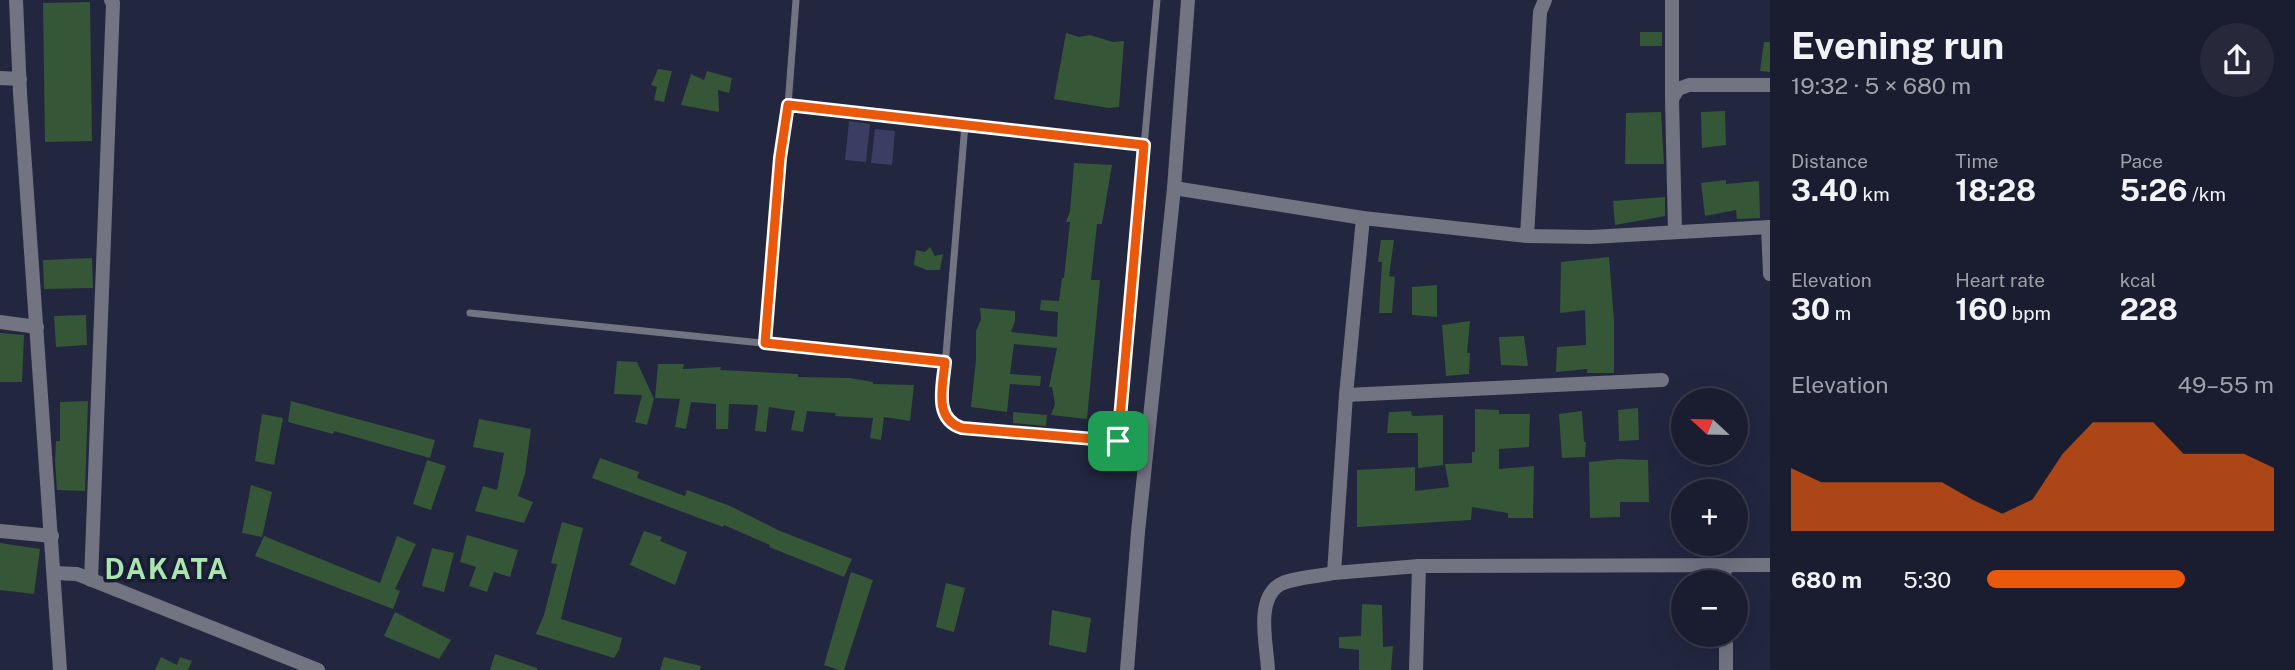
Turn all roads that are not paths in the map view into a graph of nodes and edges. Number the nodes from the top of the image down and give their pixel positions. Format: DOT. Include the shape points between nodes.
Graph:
graph roads {
  1 [pos="16,0"];
  2 [pos="111,0"];
  3 [pos="796,0"];
  4 [pos="1157,0"];
  5 [pos="1188,0"];
  6 [pos="1545,0"];
  7 [pos="1672,0"];
  8 [pos="0,78"];
  9 [pos="19,79"];
  10 [pos="1770,85"];
  11 [pos="1672,99"];
  12 [pos="788,105"];
  13 [pos="965,124"];
  14 [pos="1144,145"];
  15 [pos="1174,188"];
  16 [pos="1363,218"];
  17 [pos="1769,227"];
  18 [pos="1675,232"];
  19 [pos="1527,236"];
  20 [pos="1770,274"];
  21 [pos="470,313"];
  22 [pos="0,322"];
  23 [pos="37,327"];
  24 [pos="765,343"];
  25 [pos="945,362"];
  26 [pos="1662,380"];
  27 [pos="1346,395"];
  28 [pos="1118,441"];
  29 [pos="1147,443"];
  30 [pos="0,531"];
  31 [pos="52,536"];
  32 [pos="1770,565"];
  33 [pos="1419,566"];
  34 [pos="1724,566"];
  35 [pos="1724,570"];
  36 [pos="55,573"];
  37 [pos="1334,573"];
  38 [pos="91,580"];
  39 [pos="1726,647"];
  40 [pos="60,670"];
  41 [pos="318,670"];
  42 [pos="1127,670"];
  43 [pos="1268,670"];
  44 [pos="1416,670"];
  45 [pos="1726,670"];
  1 -- 9 [label="street"];
  2 -- 38 [label="street"];
  3 -- 12 [label="lane"];
  4 -- 14 [label="lane"];
  5 -- 15 [label="street"];
  6 -- 19 [label="street"];
  7 -- 11 [label="street"];
  8 -- 9 [label="street"];
  9 -- 23 [label="street"];
  10 -- 11 [label="street" via="1689,85 1678,89"];
  11 -- 18 [label="street"];
  12 -- 13 [label="lane"];
  12 -- 24 [label="lane"];
  13 -- 14 [label="lane"];
  13 -- 25 [label="lane"];
  14 -- 28 [label="lane"];
  15 -- 16 [label="street"];
  15 -- 29 [label="street"];
  16 -- 19 [label="street"];
  16 -- 27 [label="street"];
  17 -- 18 [label="street"];
  17 -- 20 [label="street"];
  18 -- 19 [label="street"];
  21 -- 24 [label="lane"];
  22 -- 23 [label="street"];
  23 -- 31 [label="street"];
  24 -- 25 [label="lane"];
  25 -- 28 [label="lane" via="942,403 952,425"];
  26 -- 27 [label="street"];
  27 -- 37 [label="street"];
  28 -- 29 [label="lane"];
  29 -- 42 [label="street"];
  30 -- 31 [label="street"];
  31 -- 36 [label="street"];
  32 -- 34 [label="street"];
  33 -- 34 [label="street"];
  33 -- 37 [label="street"];
  33 -- 44 [label="street"];
  34 -- 35 [label="street"];
  36 -- 38 [label="street"];
  36 -- 40 [label="street"];
  37 -- 43 [label="street" via="1280,584 1270,595 1265,607"];
  38 -- 41 [label="street"];
  39 -- 45 [label="street"];
}
